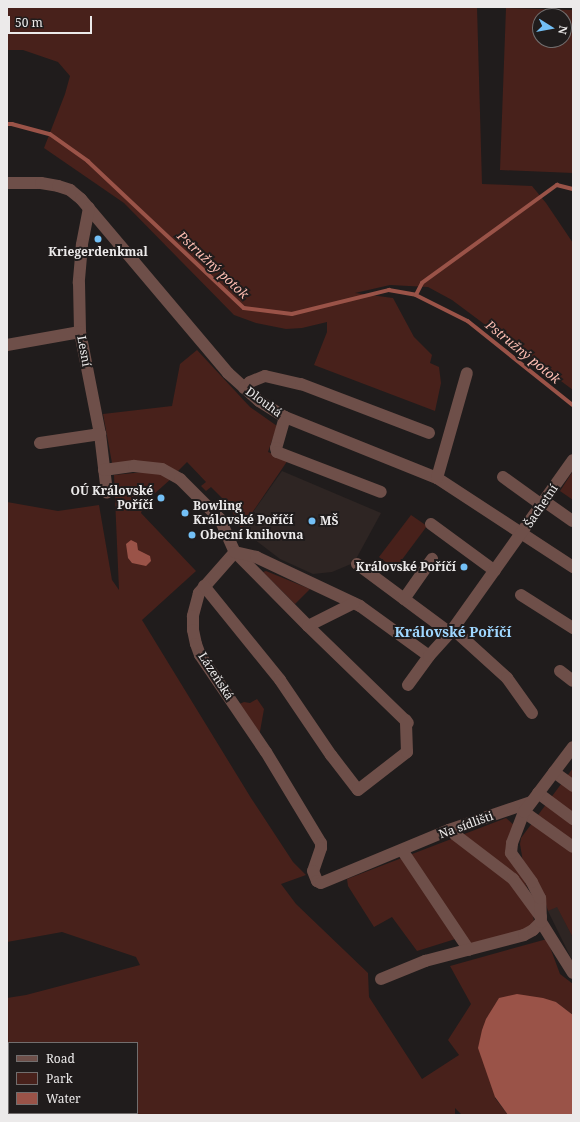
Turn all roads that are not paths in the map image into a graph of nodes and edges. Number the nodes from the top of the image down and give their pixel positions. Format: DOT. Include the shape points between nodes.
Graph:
graph roads {
  1 [pos="7,183"];
  2 [pos="89,208"];
  3 [pos="80,332"];
  4 [pos="7,345"];
  5 [pos="467,373"];
  6 [pos="244,388"];
  7 [pos="285,417"];
  8 [pos="429,433"];
  9 [pos="100,434"];
  10 [pos="40,443"];
  11 [pos="573,460"];
  12 [pos="104,470"];
  13 [pos="503,477"];
  14 [pos="437,478"];
  15 [pos="381,492"];
  16 [pos="107,493"];
  17 [pos="543,503"];
  18 [pos="573,521"];
  19 [pos="432,524"];
  20 [pos="523,533"];
  21 [pos="235,552"];
  22 [pos="432,558"];
  23 [pos="357,564"];
  24 [pos="573,567"];
  25 [pos="495,571"];
  26 [pos="204,586"];
  27 [pos="521,595"];
  28 [pos="404,599"];
  29 [pos="354,603"];
  30 [pos="308,626"];
  31 [pos="573,628"];
  32 [pos="452,631"];
  33 [pos="429,656"];
  34 [pos="560,671"];
  35 [pos="573,681"];
  36 [pos="408,684"];
  37 [pos="532,713"];
  38 [pos="572,750"];
  39 [pos="554,772"];
  40 [pos="573,786"];
  41 [pos="531,802"];
  42 [pos="573,819"];
  43 [pos="449,830"];
  44 [pos="573,846"];
  45 [pos="402,850"];
  46 [pos="321,882"];
  47 [pos="541,920"];
  48 [pos="469,950"];
  49 [pos="573,973"];
  50 [pos="381,979"];
  1 -- 2 [label="street, Dlouhá" via="58,186 70,190"];
  2 -- 3 [label="street, Lesní" via="82,245 79,284"];
  2 -- 6 [label="street, Dlouhá" via="228,373"];
  3 -- 4 [label="street"];
  3 -- 9 [label="street, Lesní"];
  5 -- 14 [label="street"];
  6 -- 7 [label="street, Dlouhá"];
  6 -- 8 [label="street" via="250,382 264,376 301,384"];
  7 -- 14 [label="street, Dlouhá"];
  7 -- 15 [label="street" via="277,452"];
  9 -- 10 [label="street"];
  9 -- 12 [label="street, Lesní"];
  11 -- 17 [label="street, Šachetní"];
  12 -- 16 [label="street, Lesní"];
  12 -- 21 [label="street" via="134,466 162,469 175,475 220,519"];
  13 -- 17 [label="street"];
  14 -- 20 [label="street, Dlouhá"];
  17 -- 18 [label="street"];
  17 -- 20 [label="street, Šachetní"];
  19 -- 25 [label="street"];
  20 -- 24 [label="street, Dlouhá"];
  20 -- 25 [label="street"];
  21 -- 26 [label="street, Lázeňská"];
  21 -- 29 [label="street" via="256,556"];
  21 -- 30 [label="street"];
  22 -- 28 [label="street"];
  23 -- 28 [label="street"];
  25 -- 32 [label="street"];
  26 -- 30 [label="street" via="280,680 358,790 407,752 407,722"];
  26 -- 46 [label="street, Lázeňská" via="199,593 193,616 193,630 200,655 266,752 321,843 322,848 313,871 317,881"];
  27 -- 31 [label="street"];
  28 -- 32 [label="street"];
  29 -- 30 [label="street"];
  29 -- 33 [label="street"];
  32 -- 33 [label="street"];
  32 -- 37 [label="street" via="507,678"];
  33 -- 36 [label="street"];
  34 -- 35 [label="street"];
  38 -- 39 [label="street"];
  39 -- 40 [label="street"];
  39 -- 41 [label="street"];
  41 -- 42 [label="street"];
  41 -- 43 [label="street, Na sídlišti"];
  41 -- 44 [label="street"];
  41 -- 47 [label="street" via="512,843 511,853 540,898"];
  43 -- 45 [label="street, Na sídlišti"];
  43 -- 47 [label="street" via="513,879"];
  45 -- 46 [label="street, Na sídlišti"];
  45 -- 48 [label="street"];
  47 -- 48 [label="street" via="533,930 524,935"];
  47 -- 49 [label="street"];
  48 -- 50 [label="street" via="425,962"];
}
